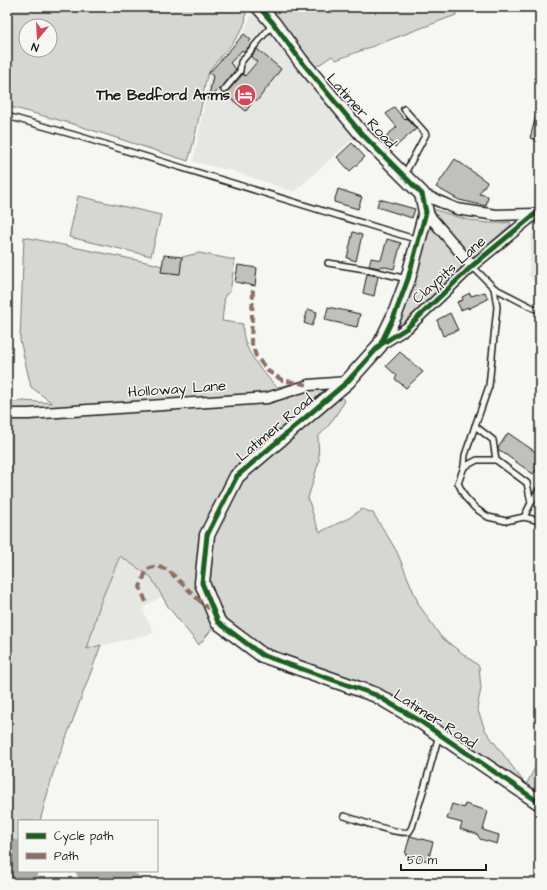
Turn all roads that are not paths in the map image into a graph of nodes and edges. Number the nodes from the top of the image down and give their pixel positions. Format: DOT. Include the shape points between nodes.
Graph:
graph roads {
  1 [pos="259,7"];
  2 [pos="273,24"];
  3 [pos="224,90"];
  4 [pos="404,109"];
  5 [pos="7,116"];
  6 [pos="403,175"];
  7 [pos="422,194"];
  8 [pos="426,212"];
  9 [pos="538,213"];
  10 [pos="419,240"];
  11 [pos="328,263"];
  12 [pos="472,266"];
  13 [pos="408,279"];
  14 [pos="494,288"];
  15 [pos="540,310"];
  16 [pos="380,345"];
  17 [pos="347,382"];
  18 [pos="7,414"];
  19 [pos="475,426"];
  20 [pos="496,460"];
  21 [pos="464,467"];
  22 [pos="540,488"];
  23 [pos="531,503"];
  24 [pos="524,517"];
  25 [pos="540,522"];
  26 [pos="439,734"];
  27 [pos="540,803"];
  28 [pos="344,816"];
  1 -- 2 [label="street, Latimer Road"];
  2 -- 3 [label="lane" via="241,62 240,70"];
  2 -- 6 [label="street, Latimer Road" via="361,133"];
  4 -- 6 [label="lane" via="426,134"];
  5 -- 10 [label="lane"];
  6 -- 7 [label="street, Latimer Road"];
  7 -- 8 [label="street, Latimer Road"];
  7 -- 9 [label="street, Claypits Lane" via="457,209 496,215"];
  8 -- 10 [label="street, Latimer Road"];
  8 -- 12 [label="street"];
  9 -- 12 [label="street, Claypits Lane"];
  10 -- 13 [label="street, Latimer Road"];
  11 -- 13 [label="lane"];
  12 -- 14 [label="lane"];
  12 -- 16 [label="street, Claypits Lane" via="407,328"];
  13 -- 16 [label="street, Latimer Road"];
  14 -- 15 [label="lane"];
  14 -- 19 [label="lane" via="497,307 488,386"];
  16 -- 17 [label="street, Latimer Road"];
  17 -- 18 [label="street, Holloway Lane" via="309,385 267,398"];
  17 -- 26 [label="street, Latimer Road" via="237,476 207,535 202,583 218,622 262,655 376,695"];
  19 -- 20 [label="lane" via="493,440"];
  19 -- 21 [label="lane"];
  20 -- 21 [label="lane" via="476,460"];
  20 -- 23 [label="lane" via="527,483"];
  21 -- 24 [label="lane" via="458,483 465,497 475,508 488,517 506,521"];
  22 -- 23 [label="lane"];
  23 -- 24 [label="lane"];
  24 -- 25 [label="lane"];
  26 -- 27 [label="street, Latimer Road"];
  26 -- 28 [label="lane" via="426,785 409,832 388,830"];
}
